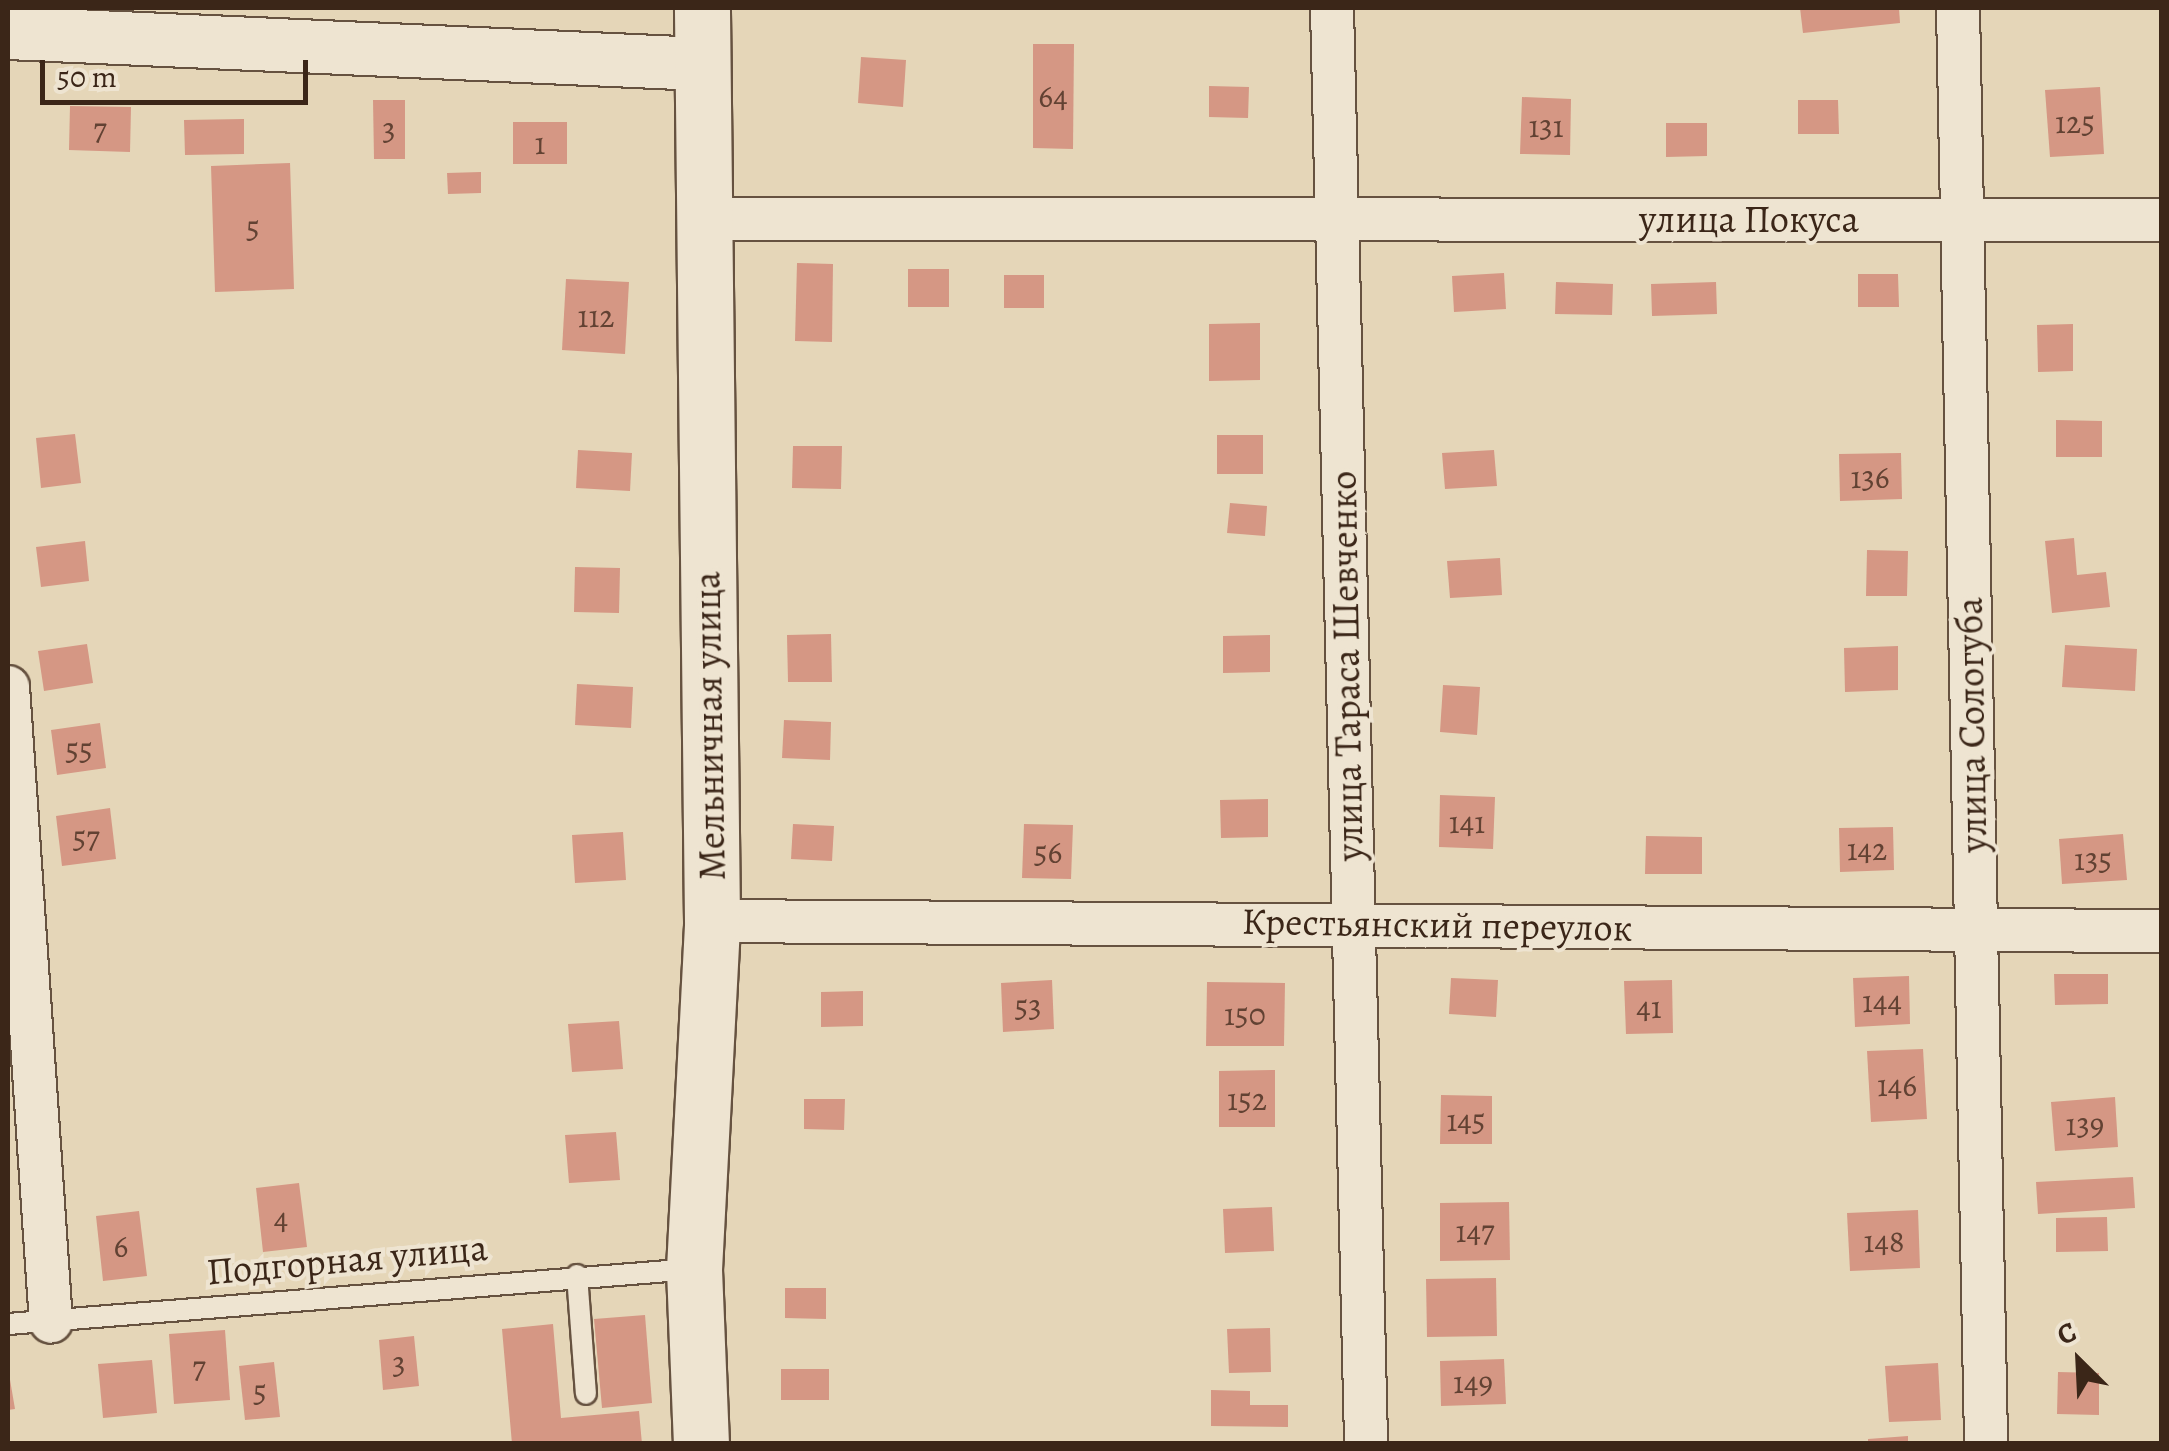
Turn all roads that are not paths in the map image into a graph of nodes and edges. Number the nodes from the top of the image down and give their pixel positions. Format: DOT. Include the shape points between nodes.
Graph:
graph roads {
  1 [pos="702,8"];
  2 [pos="1332,8"];
  3 [pos="1958,8"];
  4 [pos="8,33"];
  5 [pos="702,64"];
  6 [pos="705,219"];
  7 [pos="1960,219"];
  8 [pos="2162,220"];
  9 [pos="1336,222"];
  10 [pos="8,687"];
  11 [pos="712,921"];
  12 [pos="1354,924"];
  13 [pos="2162,931"];
  14 [pos="1977,932"];
  15 [pos="694,1269"];
  16 [pos="577,1275"];
  17 [pos="51,1322"];
  18 [pos="8,1324"];
  19 [pos="586,1394"];
  20 [pos="700,1444"];
  21 [pos="1366,1444"];
  22 [pos="1986,1444"];
  1 -- 5 [label="main road, Мельничная улица"];
  2 -- 9 [label="street, улица Тараса Шевченко"];
  3 -- 7 [label="street, улица Сологуба"];
  4 -- 5 [label="street"];
  5 -- 6 [label="main road, Мельничная улица"];
  6 -- 9 [label="street, улица Покуса"];
  6 -- 11 [label="main road, Мельничная улица"];
  7 -- 8 [label="street, улица Покуса"];
  7 -- 9 [label="street, улица Покуса"];
  7 -- 14 [label="street, улица Сологуба"];
  9 -- 12 [label="street, улица Тараса Шевченко"];
  10 -- 17 [label="street"];
  11 -- 12 [label="street, Крестьянский переулок"];
  11 -- 15 [label="main road, Мельничная улица"];
  12 -- 14 [label="street, Крестьянский переулок"];
  12 -- 21 [label="street, улица Тараса Шевченко"];
  13 -- 14 [label="street, Крестьянский переулок"];
  14 -- 22 [label="street, улица Сологуба"];
  15 -- 16 [label="lane, Подгорная улица"];
  15 -- 20 [label="main road, Мельничная улица"];
  16 -- 17 [label="lane, Подгорная улица"];
  16 -- 19 [label="lane"];
  17 -- 18 [label="lane, Подгорная улица"];
}
